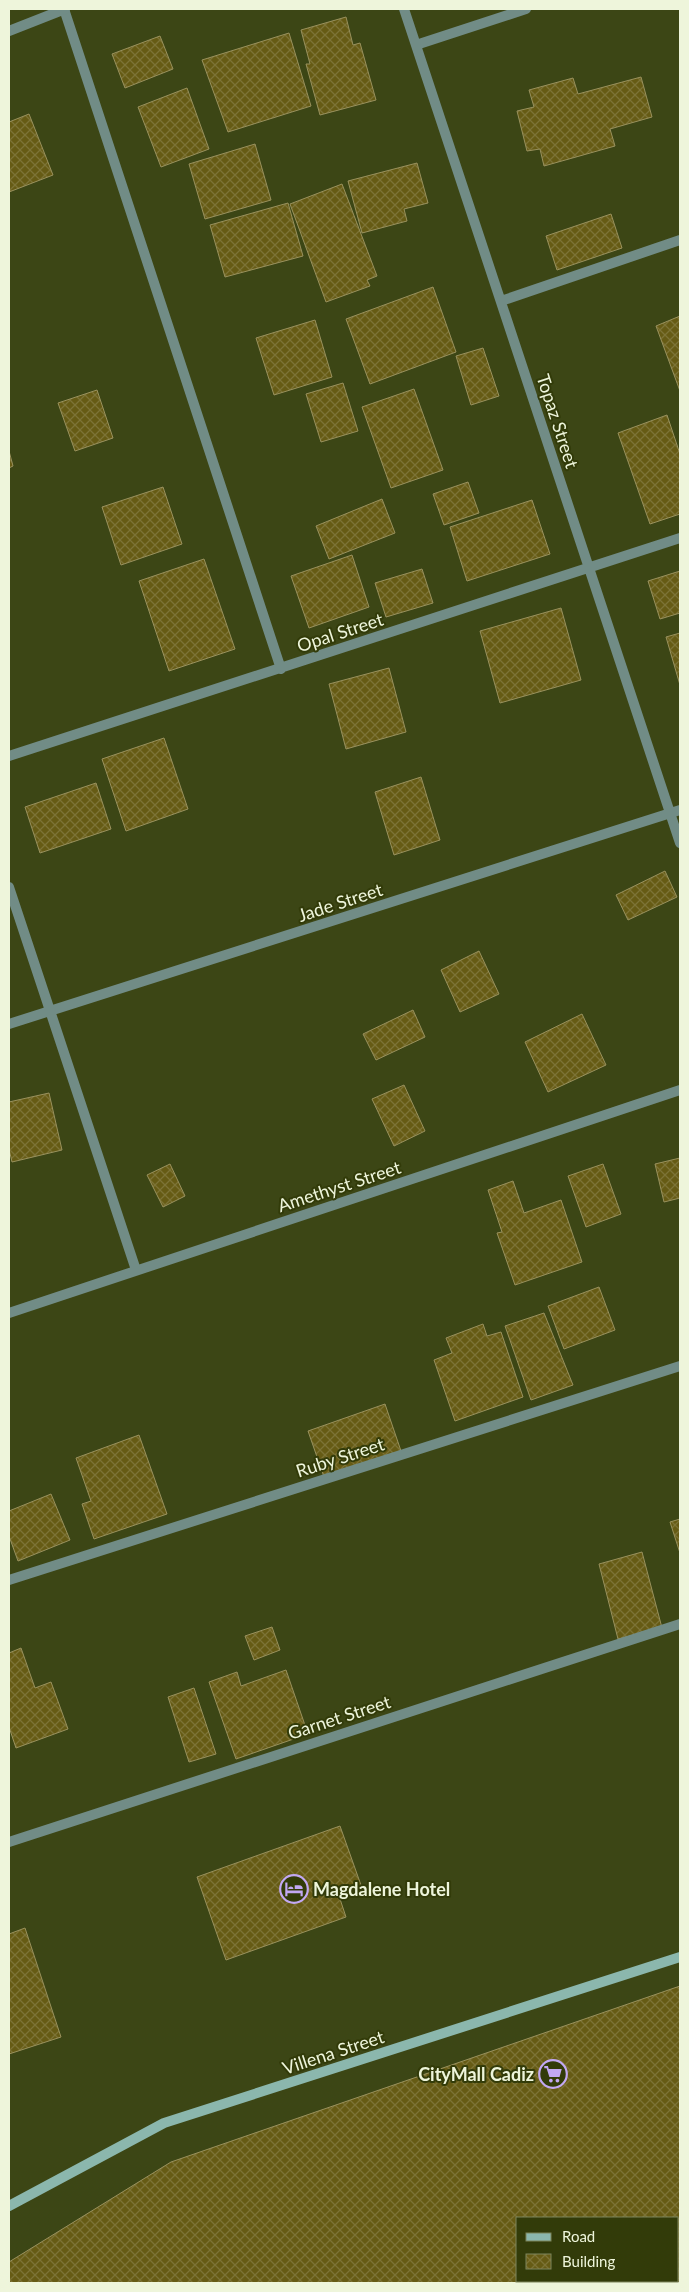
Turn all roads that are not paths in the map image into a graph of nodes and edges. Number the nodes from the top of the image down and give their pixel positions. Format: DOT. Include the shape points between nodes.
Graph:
graph roads {
  1 [pos="64,9"];
  2 [pos="404,9"];
  3 [pos="526,9"];
  4 [pos="9,31"];
  5 [pos="416,45"];
  6 [pos="680,240"];
  7 [pos="501,301"];
  8 [pos="680,538"];
  9 [pos="590,569"];
  10 [pos="281,669"];
  11 [pos="9,756"];
  12 [pos="675,812"];
  13 [pos="680,843"];
  14 [pos="9,887"];
  15 [pos="50,1011"];
  16 [pos="9,1024"];
  17 [pos="680,1090"];
  18 [pos="136,1270"];
  19 [pos="9,1312"];
  20 [pos="680,1366"];
  21 [pos="9,1580"];
  22 [pos="680,1624"];
  23 [pos="9,1842"];
  24 [pos="680,1957"];
  25 [pos="9,2206"];
  1 -- 4 [label="street"];
  1 -- 10 [label="street"];
  2 -- 5 [label="street, Topaz Street"];
  3 -- 5 [label="street"];
  5 -- 7 [label="street, Topaz Street"];
  6 -- 7 [label="street"];
  7 -- 9 [label="street, Topaz Street"];
  8 -- 9 [label="street, Opal Street"];
  9 -- 10 [label="street, Opal Street"];
  9 -- 12 [label="street, Topaz Street"];
  10 -- 11 [label="street, Opal Street"];
  12 -- 13 [label="street, Topaz Street"];
  12 -- 15 [label="street, Jade Street"];
  14 -- 15 [label="street"];
  15 -- 16 [label="street, Jade Street"];
  15 -- 18 [label="street"];
  17 -- 18 [label="street, Amethyst Street"];
  18 -- 19 [label="street, Amethyst Street"];
  20 -- 21 [label="street, Ruby Street"];
  22 -- 23 [label="street, Garnet Street"];
  24 -- 25 [label="main road, Villena Street" via="164,2123"];
}
